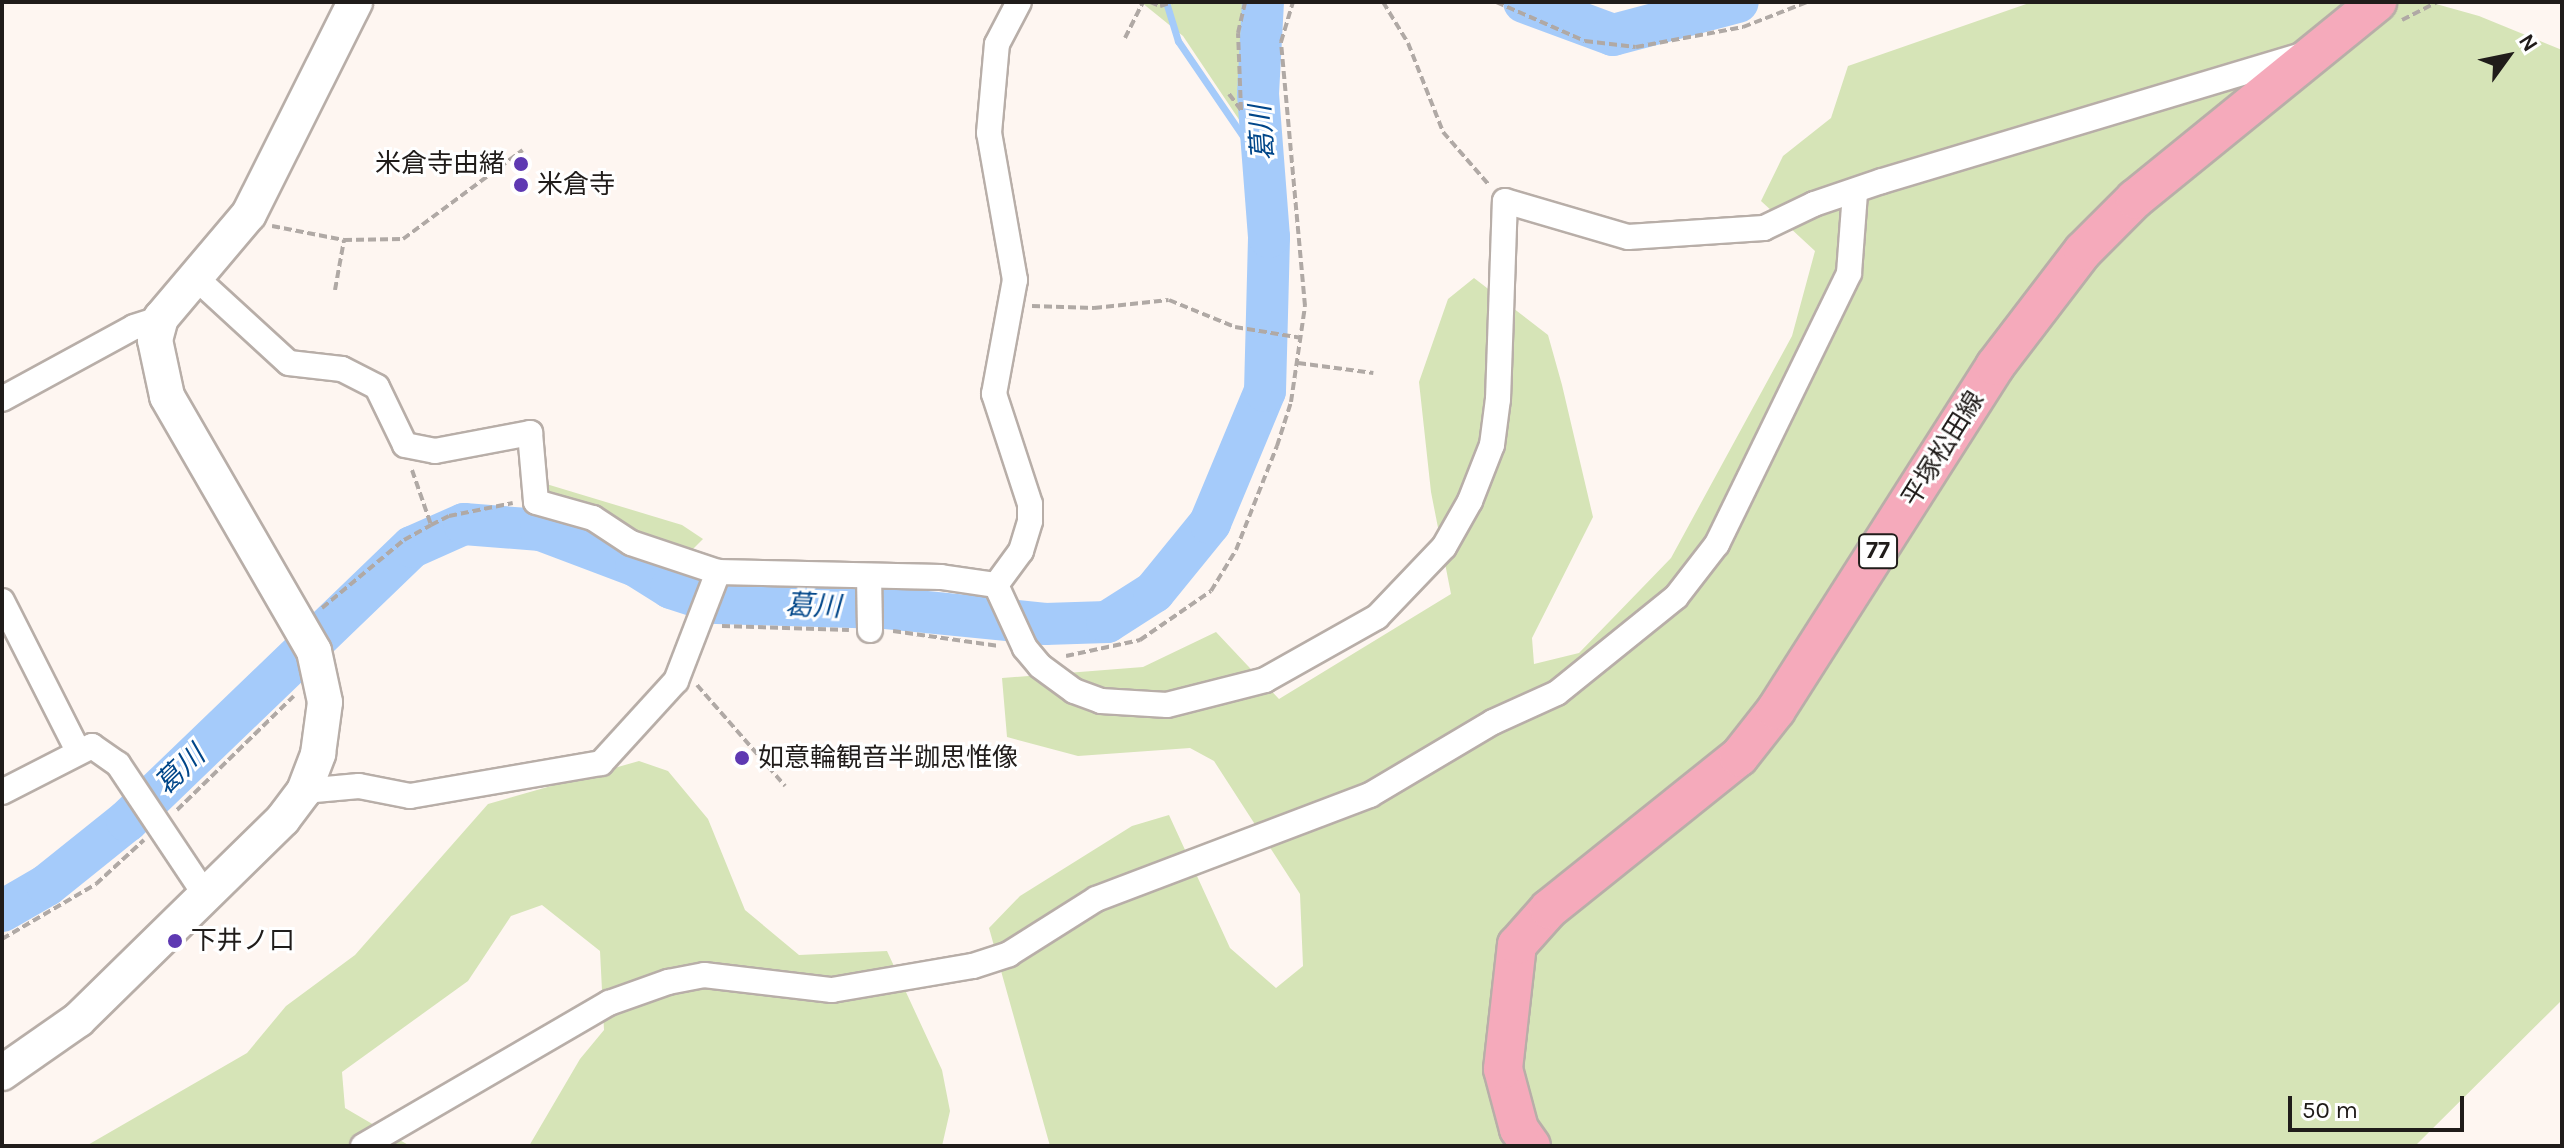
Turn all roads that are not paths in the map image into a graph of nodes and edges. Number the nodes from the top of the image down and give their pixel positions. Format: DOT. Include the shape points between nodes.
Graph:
graph roads {
  1 [pos="355,2"];
  2 [pos="1019,2"];
  3 [pos="2377,2"];
  4 [pos="2312,52"];
  5 [pos="1855,193"];
  6 [pos="195,277"];
  7 [pos="161,318"];
  8 [pos="2,399"];
  9 [pos="717,576"];
  10 [pos="869,576"];
  11 [pos="999,593"];
  12 [pos="2,601"];
  13 [pos="871,630"];
  14 [pos="78,751"];
  15 [pos="304,791"];
  16 [pos="2,792"];
  17 [pos="206,896"];
  18 [pos="2,1073"];
  19 [pos="363,1146"];
  20 [pos="1531,1146"];
  1 -- 6 [label="street" via="249,214"];
  2 -- 11 [label="street" via="997,44 989,133 1014,255 1011,305 994,394 1030,504 1030,521"];
  3 -- 4 [label="main road, 平塚松田線 / 77"];
  4 -- 5 [label="street"];
  4 -- 20 [label="main road, 平塚松田線 / 77" via="2135,199 2083,251 1995,366 1776,710 1739,757 1549,909 1517,945 1503,1069 1519,1129"];
  5 -- 11 [label="street" via="1814,204 1764,228 1628,237 1505,201 1502,343 1492,445 1444,547 1377,617 1279,673 1167,705 1101,701 1074,691 1027,648"];
  5 -- 19 [label="street" via="1849,273 1717,544 1676,597 1557,693 1493,722 1370,795 1096,899 1009,954 960,969 832,990 704,975 643,989 609,1003"];
  6 -- 7 [label="street"];
  6 -- 9 [label="street" via="289,363 342,369 377,387 405,445 435,451 530,433 536,502 593,518 631,543"];
  7 -- 8 [label="street" via="134,327"];
  7 -- 15 [label="street" via="156,361 167,396 311,620 310,682 325,702 318,754"];
  9 -- 10 [label="street"];
  9 -- 15 [label="street" via="679,671 617,752 601,763 410,796 359,786"];
  10 -- 11 [label="street"];
  10 -- 13 [label="street"];
  12 -- 14 [label="street"];
  14 -- 16 [label="street" via="57,768"];
  14 -- 17 [label="street" via="92,746 118,764"];
  15 -- 17 [label="street"];
  17 -- 18 [label="street" via="78,1020"];
}
